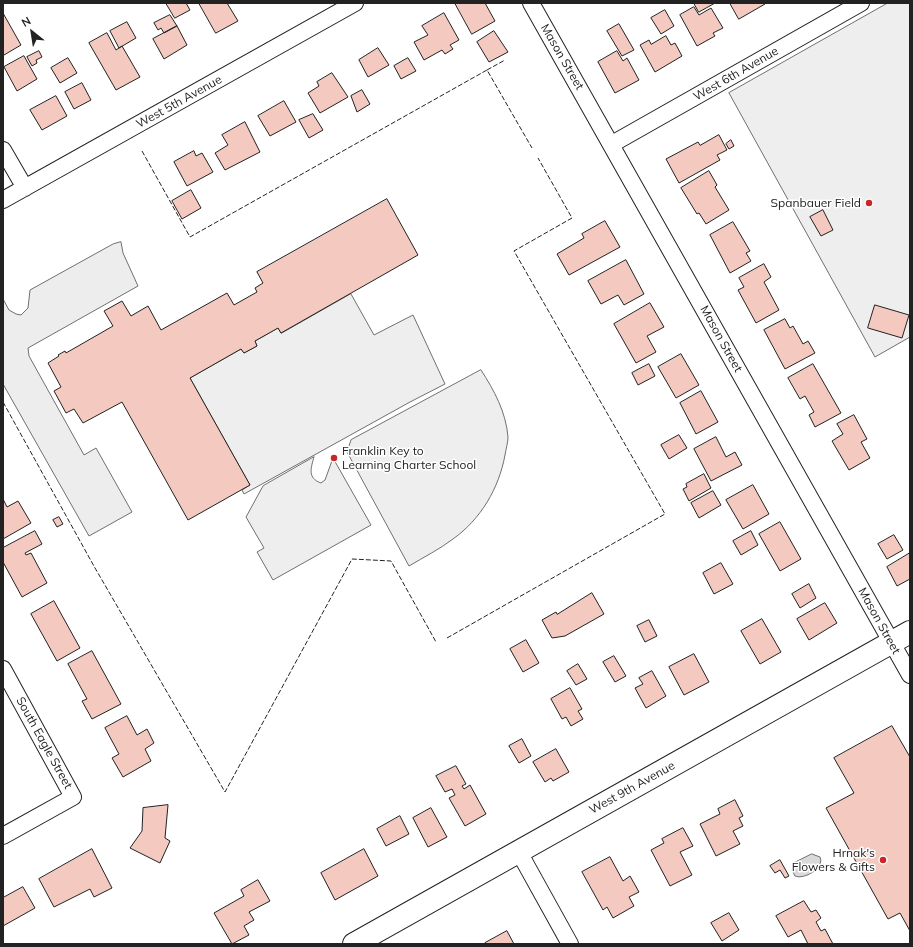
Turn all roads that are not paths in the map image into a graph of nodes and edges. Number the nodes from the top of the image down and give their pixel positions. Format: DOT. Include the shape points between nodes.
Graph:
graph roads {
  1 [pos="355,3"];
  2 [pos="531,3"];
  3 [pos="861,3"];
  4 [pos="612,144"];
  5 [pos="3,150"];
  6 [pos="25,188"];
  7 [pos="3,200"];
  8 [pos="910,632"];
  9 [pos="891,643"];
  10 [pos="3,669"];
  11 [pos="910,675"];
  12 [pos="3,836"];
  13 [pos="519,852"];
  14 [pos="354,944"];
  15 [pos="570,944"];
  1 -- 6 [label="street, West 5th Avenue"];
  2 -- 4 [label="street, Mason Street"];
  3 -- 4 [label="street, West 6th Avenue"];
  4 -- 9 [label="street, Mason Street"];
  5 -- 6 [label="street"];
  6 -- 7 [label="street, West 5th Avenue"];
  8 -- 9 [label="main road, West 9th Avenue"];
  9 -- 11 [label="street, Mason Street"];
  9 -- 13 [label="main road, West 9th Avenue"];
  10 -- 12 [label="street, South Eagle Street" via="73,797"];
  13 -- 14 [label="main road, West 9th Avenue"];
  13 -- 15 [label="street"];
}
